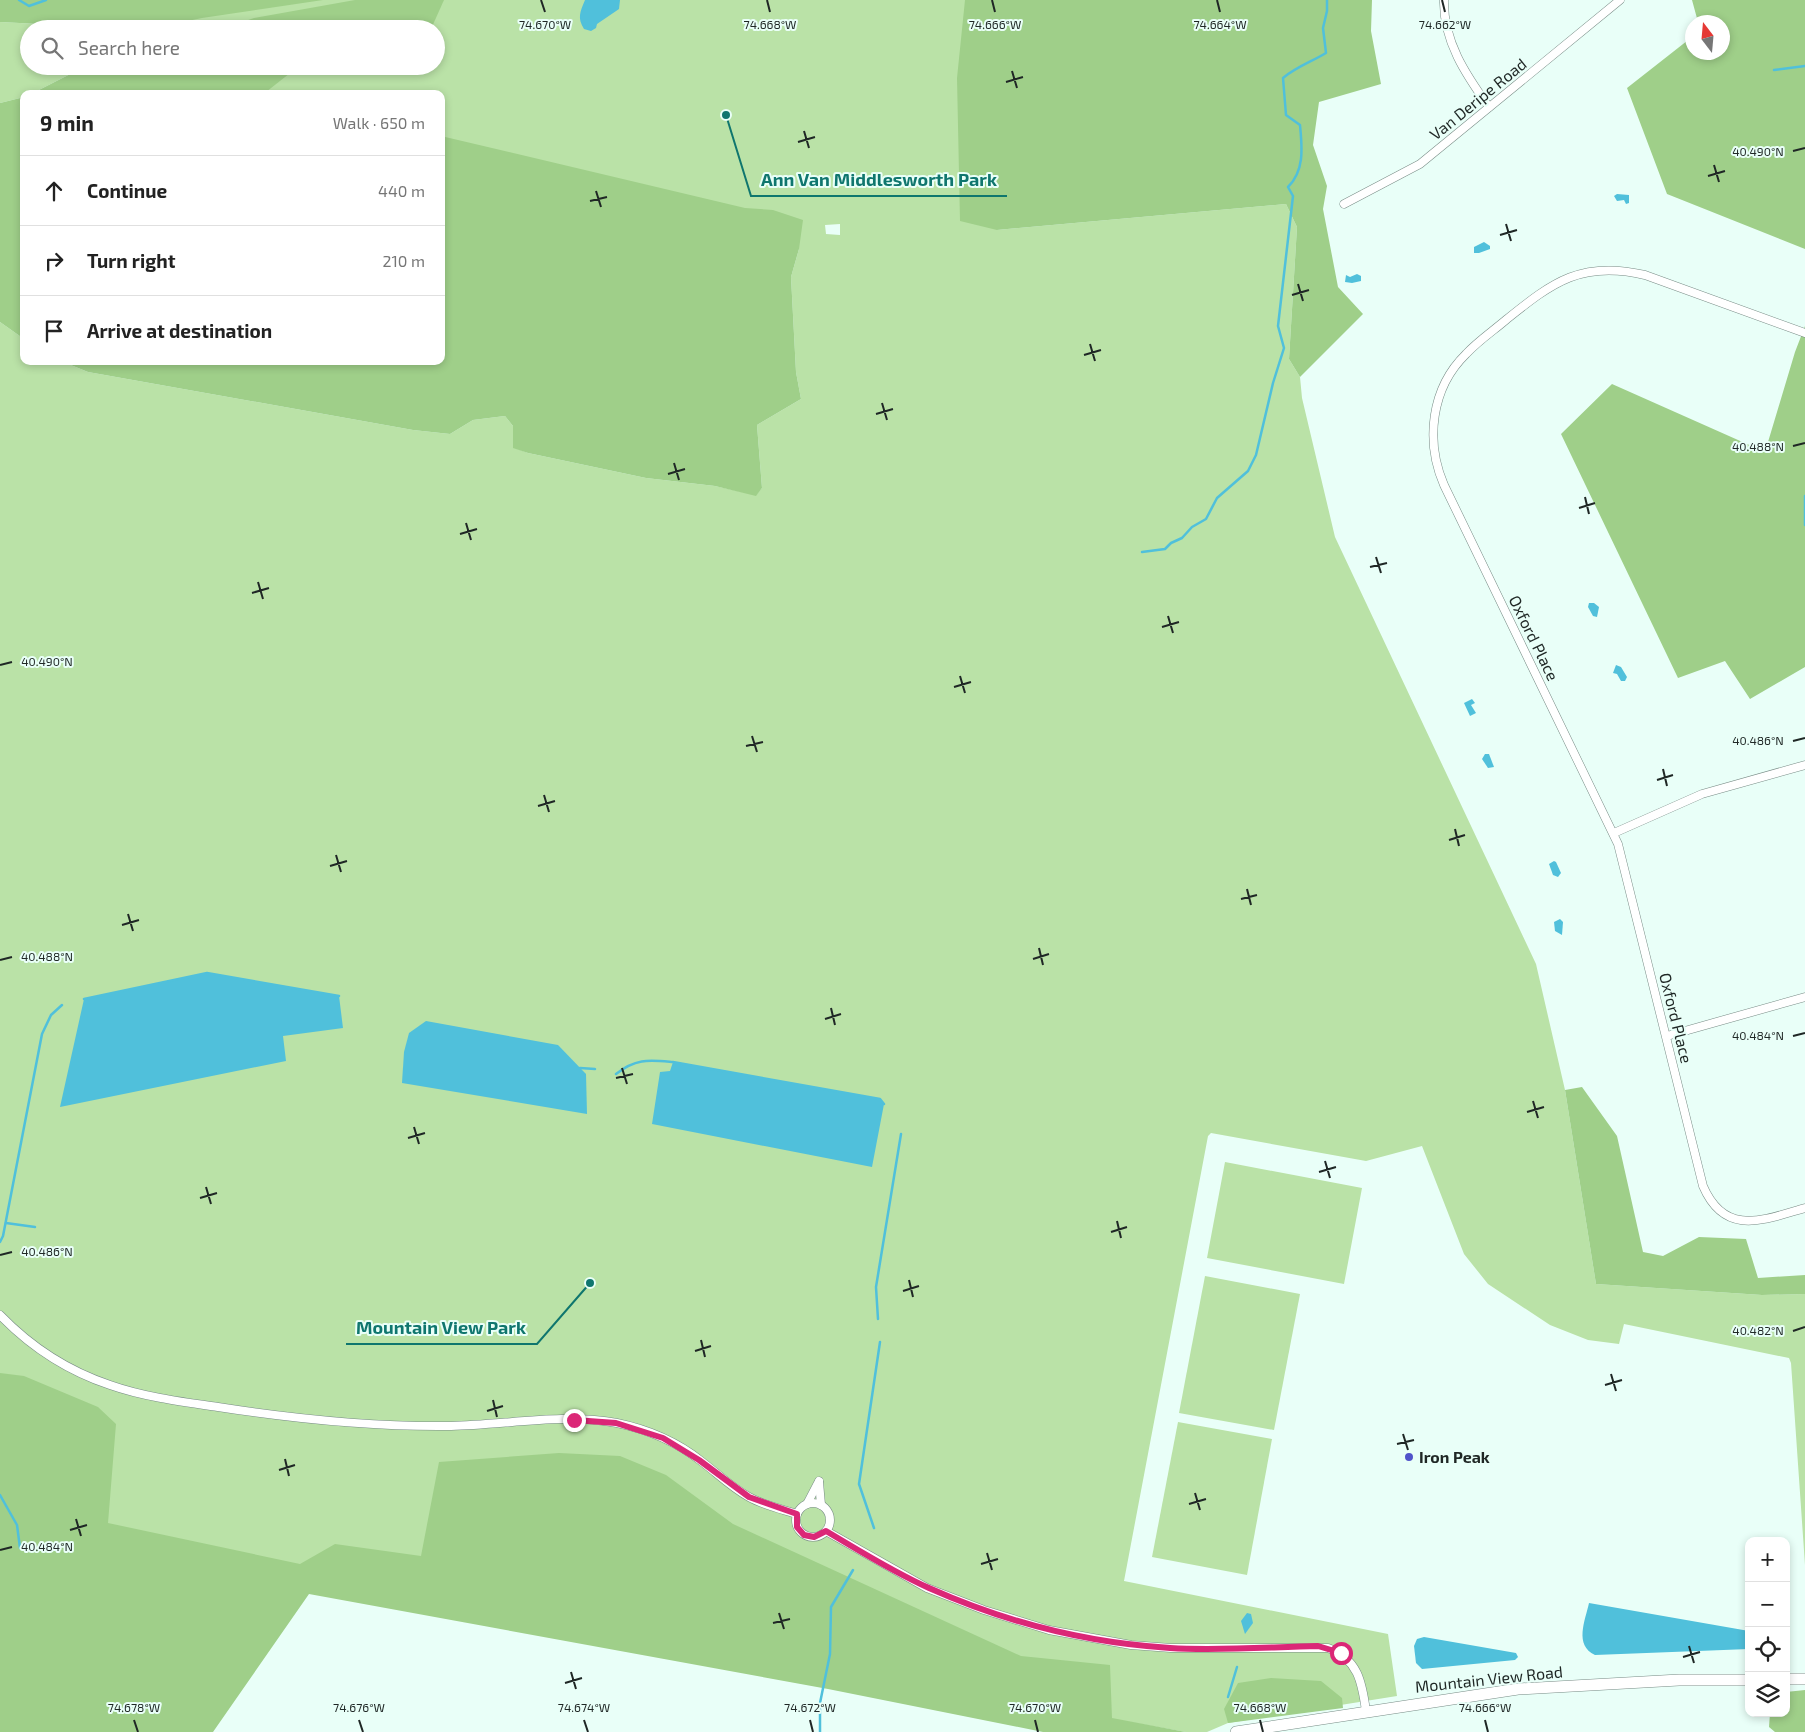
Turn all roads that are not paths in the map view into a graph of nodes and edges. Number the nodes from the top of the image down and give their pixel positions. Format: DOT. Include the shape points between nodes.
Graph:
graph roads {
  1 [pos="1444,0"];
  2 [pos="1620,0"];
  3 [pos="1489,107"];
  4 [pos="1344,204"];
  5 [pos="1805,333"];
  6 [pos="1805,765"];
  7 [pos="1614,833"];
  8 [pos="1805,998"];
  9 [pos="1667,1036"];
  10 [pos="1805,1208"];
  11 [pos="0,1315"];
  12 [pos="807,1504"];
  13 [pos="821,1505"];
  14 [pos="797,1514"];
  15 [pos="826,1531"];
  16 [pos="1790,1679"];
  17 [pos="1805,1679"];
  18 [pos="1745,1680"];
  19 [pos="1366,1711"];
  20 [pos="1236,1732"];
  1 -- 3 [label="street" via="1446,25 1454,52"];
  2 -- 3 [label="street, Van Deripe Road"];
  3 -- 4 [label="street, Van Deripe Road" via="1413,169"];
  5 -- 7 [label="street, Oxford Place" via="1645,275 1620,270 1585,272 1545,289 1484,338 1465,354 1443,388 1433,424 1440,475"];
  6 -- 7 [label="street" via="1702,794"];
  7 -- 9 [label="street, Oxford Place"];
  8 -- 9 [label="street"];
  9 -- 10 [label="street, Oxford Place" via="1703,1186 1715,1206 1732,1218 1754,1222"];
  11 -- 14 [label="street" via="46,1353 83,1374 111,1386 188,1402 277,1416 366,1424 452,1426 574,1420 629,1426 681,1448 749,1497"];
  12 -- 13 [label="street"];
  12 -- 13 [label="street" via="819,1481"];
  12 -- 14 [label="street"];
  13 -- 15 [label="street" via="829,1517"];
  14 -- 15 [label="street" via="797,1527 804,1535 814,1537"];
  15 -- 19 [label="street" via="927,1588 1049,1630 1171,1648 1328,1648 1341,1653 1355,1667 1361,1679"];
  16 -- 17 [label="street"];
  18 -- 19 [label="street, Mountain View Road" via="1679,1680 1518,1689"];
  19 -- 20 [label="street, Mountain View Road"];
}
